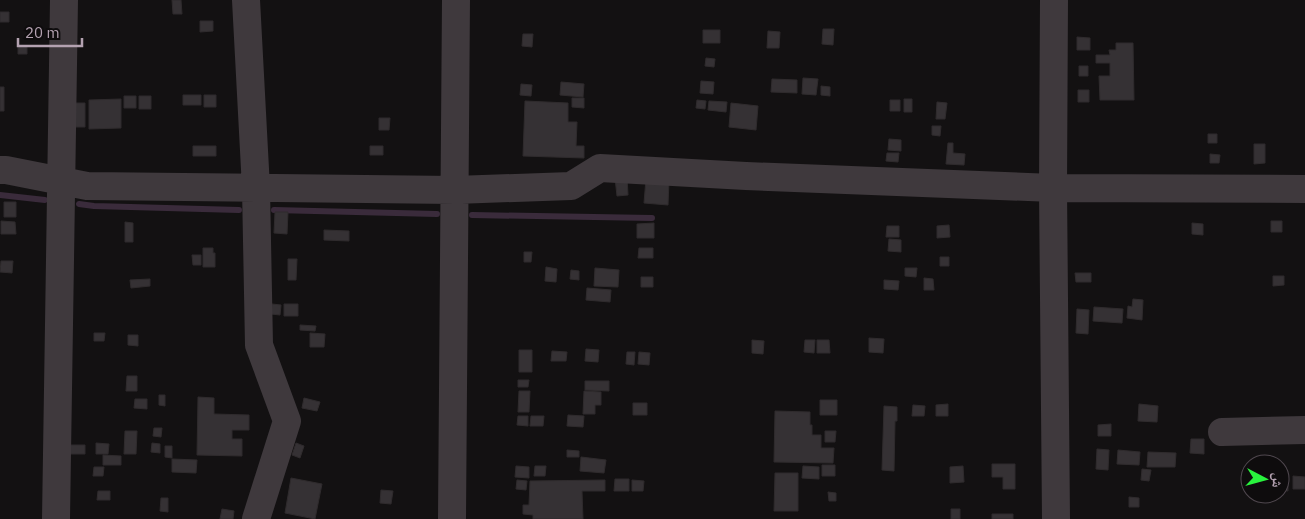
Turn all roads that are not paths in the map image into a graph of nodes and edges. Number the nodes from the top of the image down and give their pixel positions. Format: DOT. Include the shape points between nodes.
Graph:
graph roads {
  1 [pos="64,0"];
  2 [pos="246,0"];
  3 [pos="456,0"];
  4 [pos="1054,0"];
  5 [pos="0,170"];
  6 [pos="62,181"];
  7 [pos="256,188"];
  8 [pos="1053,188"];
  9 [pos="1305,189"];
  10 [pos="455,190"];
  11 [pos="1305,430"];
  12 [pos="1222,432"];
  13 [pos="56,519"];
  14 [pos="256,519"];
  15 [pos="452,519"];
  16 [pos="1056,519"];
  1 -- 6 [label="street"];
  2 -- 7 [label="street"];
  3 -- 10 [label="street"];
  4 -- 8 [label="street"];
  5 -- 6 [label="street"];
  6 -- 7 [label="street" via="87,186"];
  6 -- 13 [label="street"];
  7 -- 10 [label="street"];
  7 -- 14 [label="street" via="259,345 286,421"];
  8 -- 9 [label="street"];
  8 -- 10 [label="street" via="600,168 571,186"];
  8 -- 16 [label="street"];
  10 -- 15 [label="street"];
  11 -- 12 [label="street"];
}
